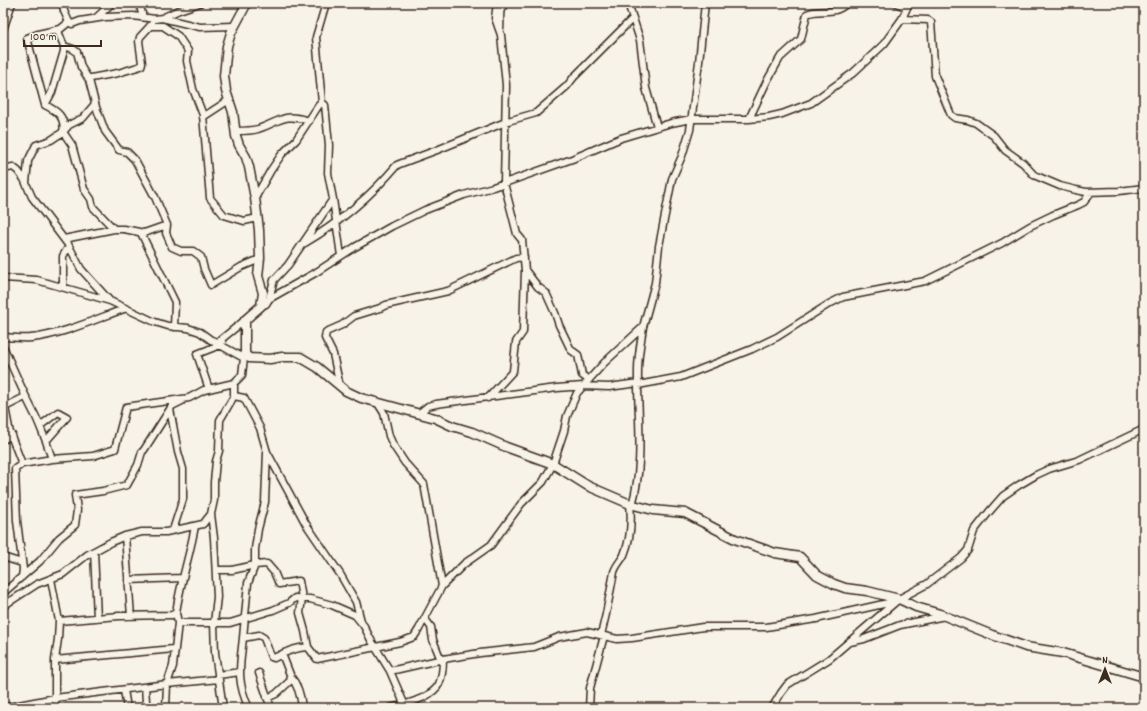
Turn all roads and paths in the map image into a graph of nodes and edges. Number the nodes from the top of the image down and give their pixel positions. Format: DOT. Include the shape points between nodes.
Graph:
graph roads {
  1 [pos="12,3"];
  2 [pos="64,3"];
  3 [pos="112,3"];
  4 [pos="139,3"];
  5 [pos="185,3"];
  6 [pos="200,3"];
  7 [pos="247,3"];
  8 [pos="326,3"];
  9 [pos="497,3"];
  10 [pos="506,3"];
  11 [pos="628,3"];
  12 [pos="705,3"];
  13 [pos="848,3"];
  14 [pos="896,3"];
  15 [pos="908,5"];
  16 [pos="179,10"];
  17 [pos="499,10"];
  18 [pos="143,17"];
  19 [pos="96,18"];
  20 [pos="162,18"];
  21 [pos="633,18"];
  22 [pos="155,19"];
  23 [pos="902,19"];
  24 [pos="69,22"];
  25 [pos="150,26"];
  26 [pos="234,26"];
  27 [pos="60,29"];
  28 [pos="3,30"];
  29 [pos="64,46"];
  30 [pos="89,80"];
  31 [pos="229,100"];
  32 [pos="322,103"];
  33 [pos="45,104"];
  34 [pos="95,104"];
  35 [pos="203,117"];
  36 [pos="691,119"];
  37 [pos="749,119"];
  38 [pos="309,121"];
  39 [pos="505,122"];
  40 [pos="657,127"];
  41 [pos="236,131"];
  42 [pos="63,132"];
  43 [pos="3,169"];
  44 [pos="26,183"];
  45 [pos="504,183"];
  46 [pos="1144,188"];
  47 [pos="1091,192"];
  48 [pos="255,198"];
  49 [pos="333,200"];
  50 [pos="258,218"];
  51 [pos="337,222"];
  52 [pos="167,225"];
  53 [pos="114,229"];
  54 [pos="141,233"];
  55 [pos="64,239"];
  56 [pos="305,243"];
  57 [pos="69,246"];
  58 [pos="341,256"];
  59 [pos="524,256"];
  60 [pos="260,259"];
  61 [pos="525,270"];
  62 [pos="3,278"];
  63 [pos="63,287"];
  64 [pos="269,298"];
  65 [pos="110,301"];
  66 [pos="261,306"];
  67 [pos="124,308"];
  68 [pos="245,320"];
  69 [pos="174,327"];
  70 [pos="643,327"];
  71 [pos="3,337"];
  72 [pos="224,338"];
  73 [pos="220,345"];
  74 [pos="3,346"];
  75 [pos="245,357"];
  76 [pos="589,380"];
  77 [pos="234,382"];
  78 [pos="638,384"];
  79 [pos="582,386"];
  80 [pos="340,387"];
  81 [pos="209,389"];
  82 [pos="234,396"];
  83 [pos="25,397"];
  84 [pos="189,398"];
  85 [pos="488,398"];
  86 [pos="377,402"];
  87 [pos="4,407"];
  88 [pos="170,408"];
  89 [pos="418,414"];
  90 [pos="40,426"];
  91 [pos="1144,429"];
  92 [pos="12,435"];
  93 [pos="3,440"];
  94 [pos="46,441"];
  95 [pos="267,452"];
  96 [pos="52,459"];
  97 [pos="22,464"];
  98 [pos="553,464"];
  99 [pos="631,505"];
  100 [pos="211,514"];
  101 [pos="195,526"];
  102 [pos="174,530"];
  103 [pos="125,536"];
  104 [pos="94,551"];
  105 [pos="3,557"];
  106 [pos="22,563"];
  107 [pos="255,565"];
  108 [pos="216,570"];
  109 [pos="22,577"];
  110 [pos="182,578"];
  111 [pos="51,579"];
  112 [pos="128,580"];
  113 [pos="442,586"];
  114 [pos="3,593"];
  115 [pos="302,598"];
  116 [pos="898,600"];
  117 [pos="3,606"];
  118 [pos="176,613"];
  119 [pos="131,616"];
  120 [pos="944,616"];
  121 [pos="97,618"];
  122 [pos="246,618"];
  123 [pos="425,619"];
  124 [pos="59,621"];
  125 [pos="178,623"];
  126 [pos="214,623"];
  127 [pos="362,623"];
  128 [pos="602,636"];
  129 [pos="243,638"];
  130 [pos="849,643"];
  131 [pos="308,647"];
  132 [pos="375,647"];
  133 [pos="174,648"];
  134 [pos="282,654"];
  135 [pos="442,659"];
  136 [pos="55,660"];
  137 [pos="390,671"];
  138 [pos="240,672"];
  139 [pos="259,673"];
  140 [pos="219,677"];
  141 [pos="291,677"];
  142 [pos="1144,677"];
  143 [pos="167,684"];
  144 [pos="145,687"];
  145 [pos="124,690"];
  146 [pos="54,698"];
  147 [pos="267,698"];
  148 [pos="406,706"];
  149 [pos="3,708"];
  150 [pos="55,708"];
  151 [pos="126,708"];
  152 [pos="142,708"];
  153 [pos="166,708"];
  154 [pos="223,708"];
  155 [pos="249,708"];
  156 [pos="271,708"];
  157 [pos="302,708"];
  158 [pos="390,708"];
  159 [pos="589,708"];
  160 [pos="772,708"];
  1 -- 28 [label="street"];
  2 -- 24 [label="street" via="64,11"];
  3 -- 19 [label="street"];
  4 -- 18 [label="street"];
  5 -- 16 [label="street"];
  6 -- 16 [label="street"];
  7 -- 26 [label="street"];
  8 -- 32 [label="street" via="316,37"];
  9 -- 17 [label="street"];
  10 -- 17 [label="street"];
  11 -- 21 [label="street"];
  12 -- 36 [label="street"];
  13 -- 37 [label="street" via="833,11 807,14 800,39 780,58"];
  14 -- 15 [label="street"];
  15 -- 23 [label="street"];
  16 -- 20 [label="street"];
  17 -- 39 [label="street" via="495,18 502,35 506,85"];
  18 -- 19 [label="street"];
  18 -- 22 [label="street"];
  19 -- 24 [label="street" via="72,24"];
  20 -- 22 [label="street"];
  20 -- 26 [label="street" via="200,27"];
  21 -- 39 [label="street" via="567,86 536,113"];
  21 -- 40 [label="street" via="641,47 646,88"];
  22 -- 25 [label="street"];
  23 -- 37 [label="street" via="884,44 854,73 817,100 782,114"];
  23 -- 47 [label="street" via="931,22 934,76 951,115 981,126 1034,175 1060,186"];
  24 -- 27 [label="street"];
  25 -- 30 [label="street" via="139,41 141,66"];
  25 -- 35 [label="street" via="163,26 178,36 188,51 187,61 193,89"];
  26 -- 31 [label="street" via="227,46 224,76"];
  27 -- 29 [label="street" via="58,31"];
  27 -- 33 [label="street" via="27,38"];
  29 -- 30 [label="street" via="77,52 80,67"];
  29 -- 33 [label="street" via="52,92"];
  30 -- 34 [label="street"];
  31 -- 35 [label="street"];
  31 -- 41 [label="street"];
  32 -- 38 [label="street"];
  32 -- 49 [label="street" via="325,105 329,145 328,173"];
  33 -- 42 [label="street" via="60,116 65,125"];
  34 -- 42 [label="street" via="83,118 69,124"];
  34 -- 52 [label="street" via="105,131 115,146 135,160"];
  35 -- 50 [label="street" via="210,198 224,215 244,221"];
  36 -- 37 [label="street"];
  36 -- 40 [label="street"];
  36 -- 70 [label="street" via="682,156 669,192 655,283"];
  38 -- 41 [label="street" via="285,117 257,130"];
  38 -- 48 [label="street" via="282,154"];
  39 -- 45 [label="street"];
  39 -- 51 [label="street" via="397,165 376,189"];
  40 -- 45 [label="street" via="621,138 572,159"];
  41 -- 48 [label="street" via="239,145 246,156"];
  42 -- 44 [label="street" via="51,140 36,145 28,161"];
  42 -- 53 [label="street" via="72,145 84,189 93,207"];
  43 -- 44 [label="street" via="13,167"];
  44 -- 55 [label="street" via="32,197"];
  45 -- 58 [label="street" via="464,195 414,215"];
  45 -- 59 [label="street" via="517,234 522,240"];
  46 -- 47 [label="street"];
  47 -- 78 [label="street" via="1084,202 1036,223 925,281 843,297 778,337 752,349 682,377"];
  48 -- 50 [label="street"];
  49 -- 51 [label="street"];
  49 -- 56 [label="street"];
  50 -- 60 [label="street"];
  51 -- 56 [label="street"];
  51 -- 58 [label="street"];
  52 -- 54 [label="street"];
  52 -- 60 [label="street" via="166,233 172,247 181,251 193,251 201,256 211,284"];
  53 -- 54 [label="street"];
  53 -- 55 [label="street"];
  54 -- 69 [label="street" via="175,302"];
  55 -- 57 [label="street"];
  56 -- 64 [label="street" via="274,280"];
  57 -- 63 [label="street" via="62,256"];
  57 -- 65 [label="street" via="81,269"];
  58 -- 64 [label="street"];
  59 -- 61 [label="street"];
  59 -- 80 [label="street" via="448,291 386,304 354,316 326,332 325,338 333,354"];
  60 -- 66 [label="street" via="258,276 263,293"];
  61 -- 76 [label="street" via="546,293 558,325 572,350 578,355 582,375"];
  61 -- 85 [label="street" via="523,332 516,342 513,371"];
  62 -- 63 [label="street" via="37,280"];
  63 -- 65 [label="street"];
  64 -- 66 [label="street" via="266,304"];
  65 -- 67 [label="street"];
  66 -- 68 [label="street"];
  67 -- 69 [label="street" via="155,322"];
  67 -- 71 [label="street" via="52,333 31,338"];
  68 -- 72 [label="street"];
  68 -- 75 [label="street"];
  69 -- 72 [label="street" via="200,332 218,342"];
  70 -- 76 [label="street"];
  70 -- 78 [label="street"];
  72 -- 73 [label="street"];
  73 -- 75 [label="street"];
  73 -- 81 [label="street" via="197,354"];
  74 -- 83 [label="street"];
  75 -- 77 [label="street" via="242,375"];
  75 -- 80 [label="street" via="300,357 317,367"];
  76 -- 79 [label="street"];
  77 -- 81 [label="street"];
  77 -- 82 [label="street"];
  78 -- 79 [label="street"];
  78 -- 99 [label="street" via="640,446 638,479"];
  79 -- 85 [label="street"];
  79 -- 98 [label="street" via="571,404"];
  80 -- 86 [label="street" via="361,398"];
  81 -- 84 [label="street"];
  82 -- 95 [label="street" via="244,398 260,428"];
  82 -- 100 [label="street" via="220,420 220,451 216,460"];
  83 -- 87 [label="street"];
  83 -- 90 [label="street"];
  84 -- 88 [label="street"];
  84 -- 96 [label="street" via="126,407 115,450 94,456"];
  85 -- 89 [label="street" via="428,406"];
  86 -- 89 [label="street"];
  86 -- 113 [label="street" via="384,412 393,445 424,484"];
  87 -- 92 [label="street"];
  88 -- 102 [label="street" via="183,469 183,499"];
  88 -- 109 [label="street" via="142,452 127,485 75,495 75,525"];
  89 -- 98 [label="street" via="435,418"];
  90 -- 94 [label="street"];
  90 -- 94 [label="street" via="58,412 67,417"];
  91 -- 116 [label="street" via="1078,460 1049,469 1003,496 974,531 968,550 961,558 927,584"];
  92 -- 93 [label="street"];
  92 -- 97 [label="street"];
  94 -- 96 [label="street"];
  95 -- 107 [label="street" via="265,502 258,529"];
  95 -- 127 [label="street" via="306,524 356,602"];
  96 -- 97 [label="street"];
  97 -- 106 [label="street" via="15,469 16,521"];
  98 -- 99 [label="street" via="588,486"];
  98 -- 113 [label="street" via="543,482 521,504 491,545 464,564"];
  99 -- 116 [label="street" via="685,513 735,540 775,553 800,557 817,575 834,584"];
  99 -- 128 [label="street" via="632,530 624,555 614,572"];
  100 -- 101 [label="street" via="203,524"];
  100 -- 108 [label="street"];
  101 -- 102 [label="street"];
  101 -- 110 [label="street"];
  102 -- 103 [label="street"];
  103 -- 104 [label="street"];
  103 -- 112 [label="street"];
  104 -- 111 [label="street" via="63,574"];
  104 -- 121 [label="street"];
  105 -- 106 [label="street"];
  106 -- 109 [label="street"];
  107 -- 108 [label="street" via="232,570"];
  107 -- 115 [label="street" via="267,564 279,584 299,581"];
  107 -- 122 [label="street" via="248,583"];
  108 -- 126 [label="street" via="217,597"];
  109 -- 114 [label="street"];
  110 -- 112 [label="street"];
  110 -- 118 [label="street"];
  111 -- 117 [label="street" via="37,584"];
  111 -- 124 [label="street"];
  112 -- 119 [label="street"];
  113 -- 123 [label="street"];
  115 -- 122 [label="street" via="295,598 289,603"];
  115 -- 127 [label="street" via="342,609 355,615"];
  115 -- 131 [label="street" via="300,613"];
  116 -- 120 [label="street"];
  116 -- 128 [label="street" via="775,626 707,626 632,638"];
  116 -- 130 [label="street"];
  118 -- 119 [label="street"];
  118 -- 125 [label="street"];
  119 -- 121 [label="street"];
  120 -- 130 [label="street" via="900,625"];
  120 -- 142 [label="street" via="1026,647 1063,653"];
  121 -- 124 [label="street"];
  122 -- 126 [label="street" via="230,623"];
  122 -- 129 [label="street"];
  123 -- 132 [label="street" via="414,637"];
  123 -- 135 [label="street" via="431,627 433,640"];
  124 -- 136 [label="street"];
  125 -- 126 [label="street"];
  125 -- 133 [label="street"];
  126 -- 140 [label="street"];
  127 -- 132 [label="street"];
  128 -- 135 [label="street" via="587,632 559,637 534,647"];
  128 -- 159 [label="street" via="590,688"];
  129 -- 134 [label="street" via="259,635 264,638 270,657"];
  129 -- 138 [label="street"];
  130 -- 160 [label="street" via="829,659 787,685"];
  131 -- 132 [label="street" via="317,659"];
  131 -- 134 [label="street" via="300,647"];
  132 -- 137 [label="street"];
  133 -- 136 [label="street"];
  133 -- 143 [label="street" via="173,666"];
  134 -- 141 [label="street"];
  135 -- 137 [label="street"];
  135 -- 148 [label="street" via="443,667 438,685 426,696"];
  136 -- 146 [label="street"];
  137 -- 148 [label="street"];
  138 -- 140 [label="street"];
  138 -- 155 [label="street" via="242,690"];
  139 -- 147 [label="street"];
  140 -- 143 [label="street"];
  140 -- 154 [label="street"];
  141 -- 147 [label="street" via="284,688"];
  141 -- 157 [label="street" via="298,690"];
  143 -- 144 [label="street"];
  143 -- 153 [label="street"];
  144 -- 145 [label="street"];
  144 -- 152 [label="street" via="146,701"];
  145 -- 146 [label="street"];
  145 -- 151 [label="street"];
  146 -- 149 [label="street"];
  146 -- 150 [label="street"];
  147 -- 156 [label="street"];
  148 -- 158 [label="street"];
}
